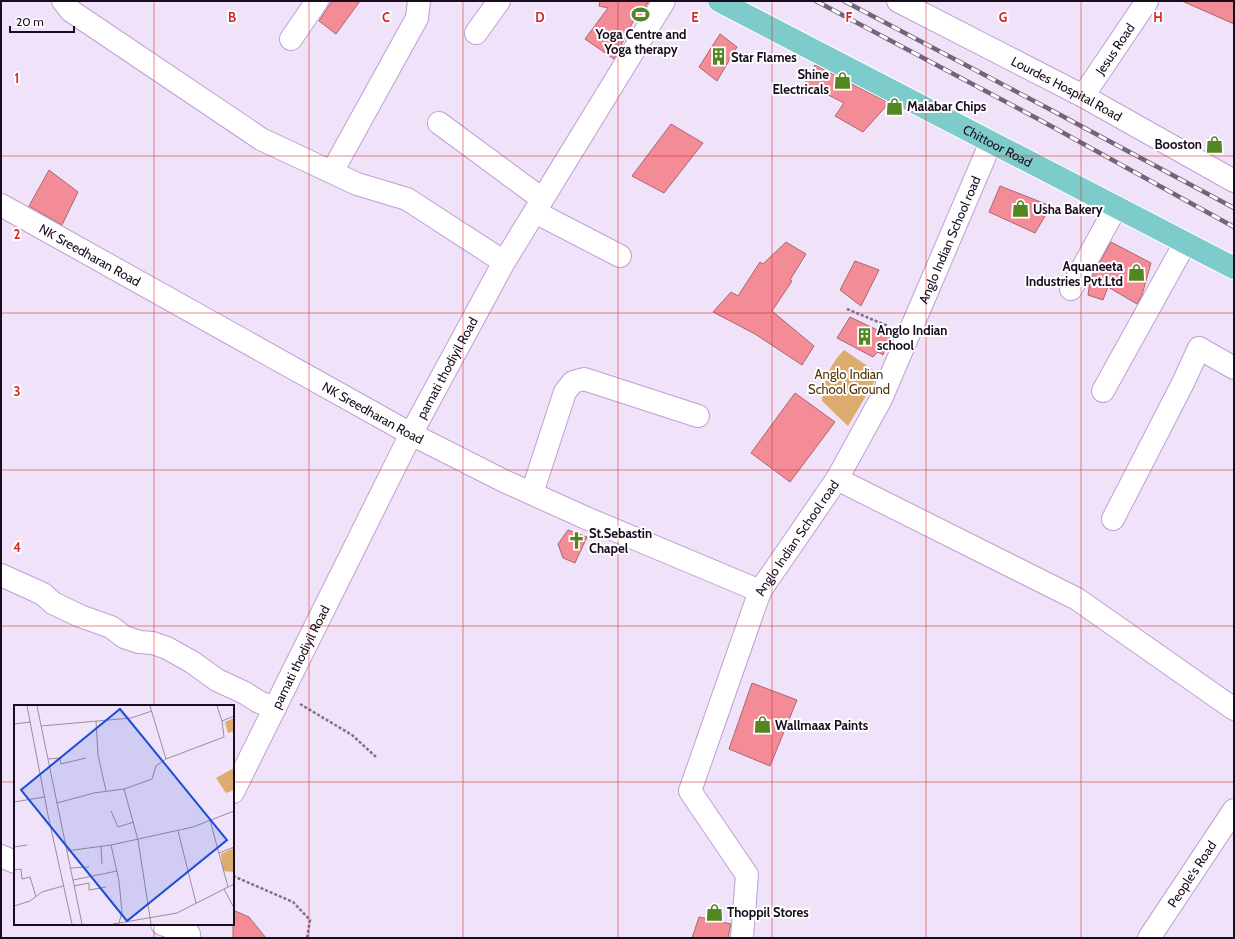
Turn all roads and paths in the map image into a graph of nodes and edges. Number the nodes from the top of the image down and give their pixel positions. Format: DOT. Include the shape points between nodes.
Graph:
graph roads {
  1 [pos="63,1"];
  2 [pos="316,1"];
  3 [pos="419,1"];
  4 [pos="499,1"];
  5 [pos="664,1"];
  6 [pos="718,1"];
  7 [pos="898,1"];
  8 [pos="1147,1"];
  9 [pos="476,33"];
  10 [pos="291,38"];
  11 [pos="1083,96"];
  12 [pos="438,123"];
  13 [pos="991,142"];
  14 [pos="332,172"];
  15 [pos="1234,181"];
  16 [pos="1,205"];
  17 [pos="539,206"];
  18 [pos="1116,207"];
  19 [pos="1185,243"];
  20 [pos="620,256"];
  21 [pos="504,262"];
  22 [pos="1234,268"];
  23 [pos="1070,289"];
  24 [pos="847,309"];
  25 [pos="909,335"];
  26 [pos="1234,368"];
  27 [pos="1103,391"];
  28 [pos="698,416"];
  29 [pos="411,434"];
  30 [pos="837,479"];
  31 [pos="532,493"];
  32 [pos="1112,519"];
  33 [pos="1,575"];
  34 [pos="760,591"];
  35 [pos="277,703"];
  36 [pos="1234,709"];
  37 [pos="376,757"];
  38 [pos="234,790"];
  39 [pos="1234,810"];
  40 [pos="1,856"];
  41 [pos="14,862"];
  42 [pos="234,876"];
  43 [pos="165,925"];
  44 [pos="189,932"];
  45 [pos="307,938"];
  46 [pos="742,938"];
  47 [pos="1149,938"];
  1 -- 14 [label="street" via="71,11 261,139"];
  2 -- 10 [label="street"];
  3 -- 14 [label="street" via="417,18"];
  4 -- 9 [label="street"];
  5 -- 17 [label="street, pamati thodiyil Road"];
  6 -- 13 [label="main road, Chittoor Road"];
  7 -- 11 [label="street, Lourdes Hospital Road"];
  8 -- 11 [label="street, Jesus Road"];
  11 -- 15 [label="street, Lourdes Hospital Road"];
  12 -- 17 [label="street"];
  13 -- 18 [label="main road, Chittoor Road"];
  13 -- 25 [label="street, Anglo Indian School road"];
  14 -- 21 [label="street" via="357,184 407,199"];
  16 -- 29 [label="street, NK Sreedharan Road"];
  17 -- 20 [label="street"];
  17 -- 21 [label="street, pamati thodiyil Road"];
  18 -- 19 [label="main road, Chittoor Road"];
  18 -- 23 [label="street"];
  19 -- 22 [label="main road, Chittoor Road"];
  19 -- 27 [label="street"];
  21 -- 29 [label="street, pamati thodiyil Road"];
  24 -- 25 [label="path"];
  25 -- 30 [label="street, Anglo Indian School road" via="881,399"];
  26 -- 32 [label="street" via="1199,348"];
  28 -- 31 [label="street" via="584,379 573,382 565,392"];
  29 -- 31 [label="street, NK Sreedharan Road"];
  29 -- 35 [label="street, pamati thodiyil Road"];
  30 -- 34 [label="street, Anglo Indian School road"];
  30 -- 36 [label="street" via="1077,599"];
  31 -- 34 [label="street, NK Sreedharan Road"];
  33 -- 35 [label="street" via="124,636 167,648 217,680 259,702"];
  34 -- 46 [label="street, Anglo Indian School road" via="690,791 747,875"];
  35 -- 37 [label="path" via="300,704 352,735"];
  35 -- 38 [label="street, pamati thodiyil Road"];
  39 -- 47 [label="street, People's Road"];
  40 -- 41 [label="street"];
  42 -- 45 [label="path" via="294,902 310,920"];
  43 -- 44 [label="street"];
}
